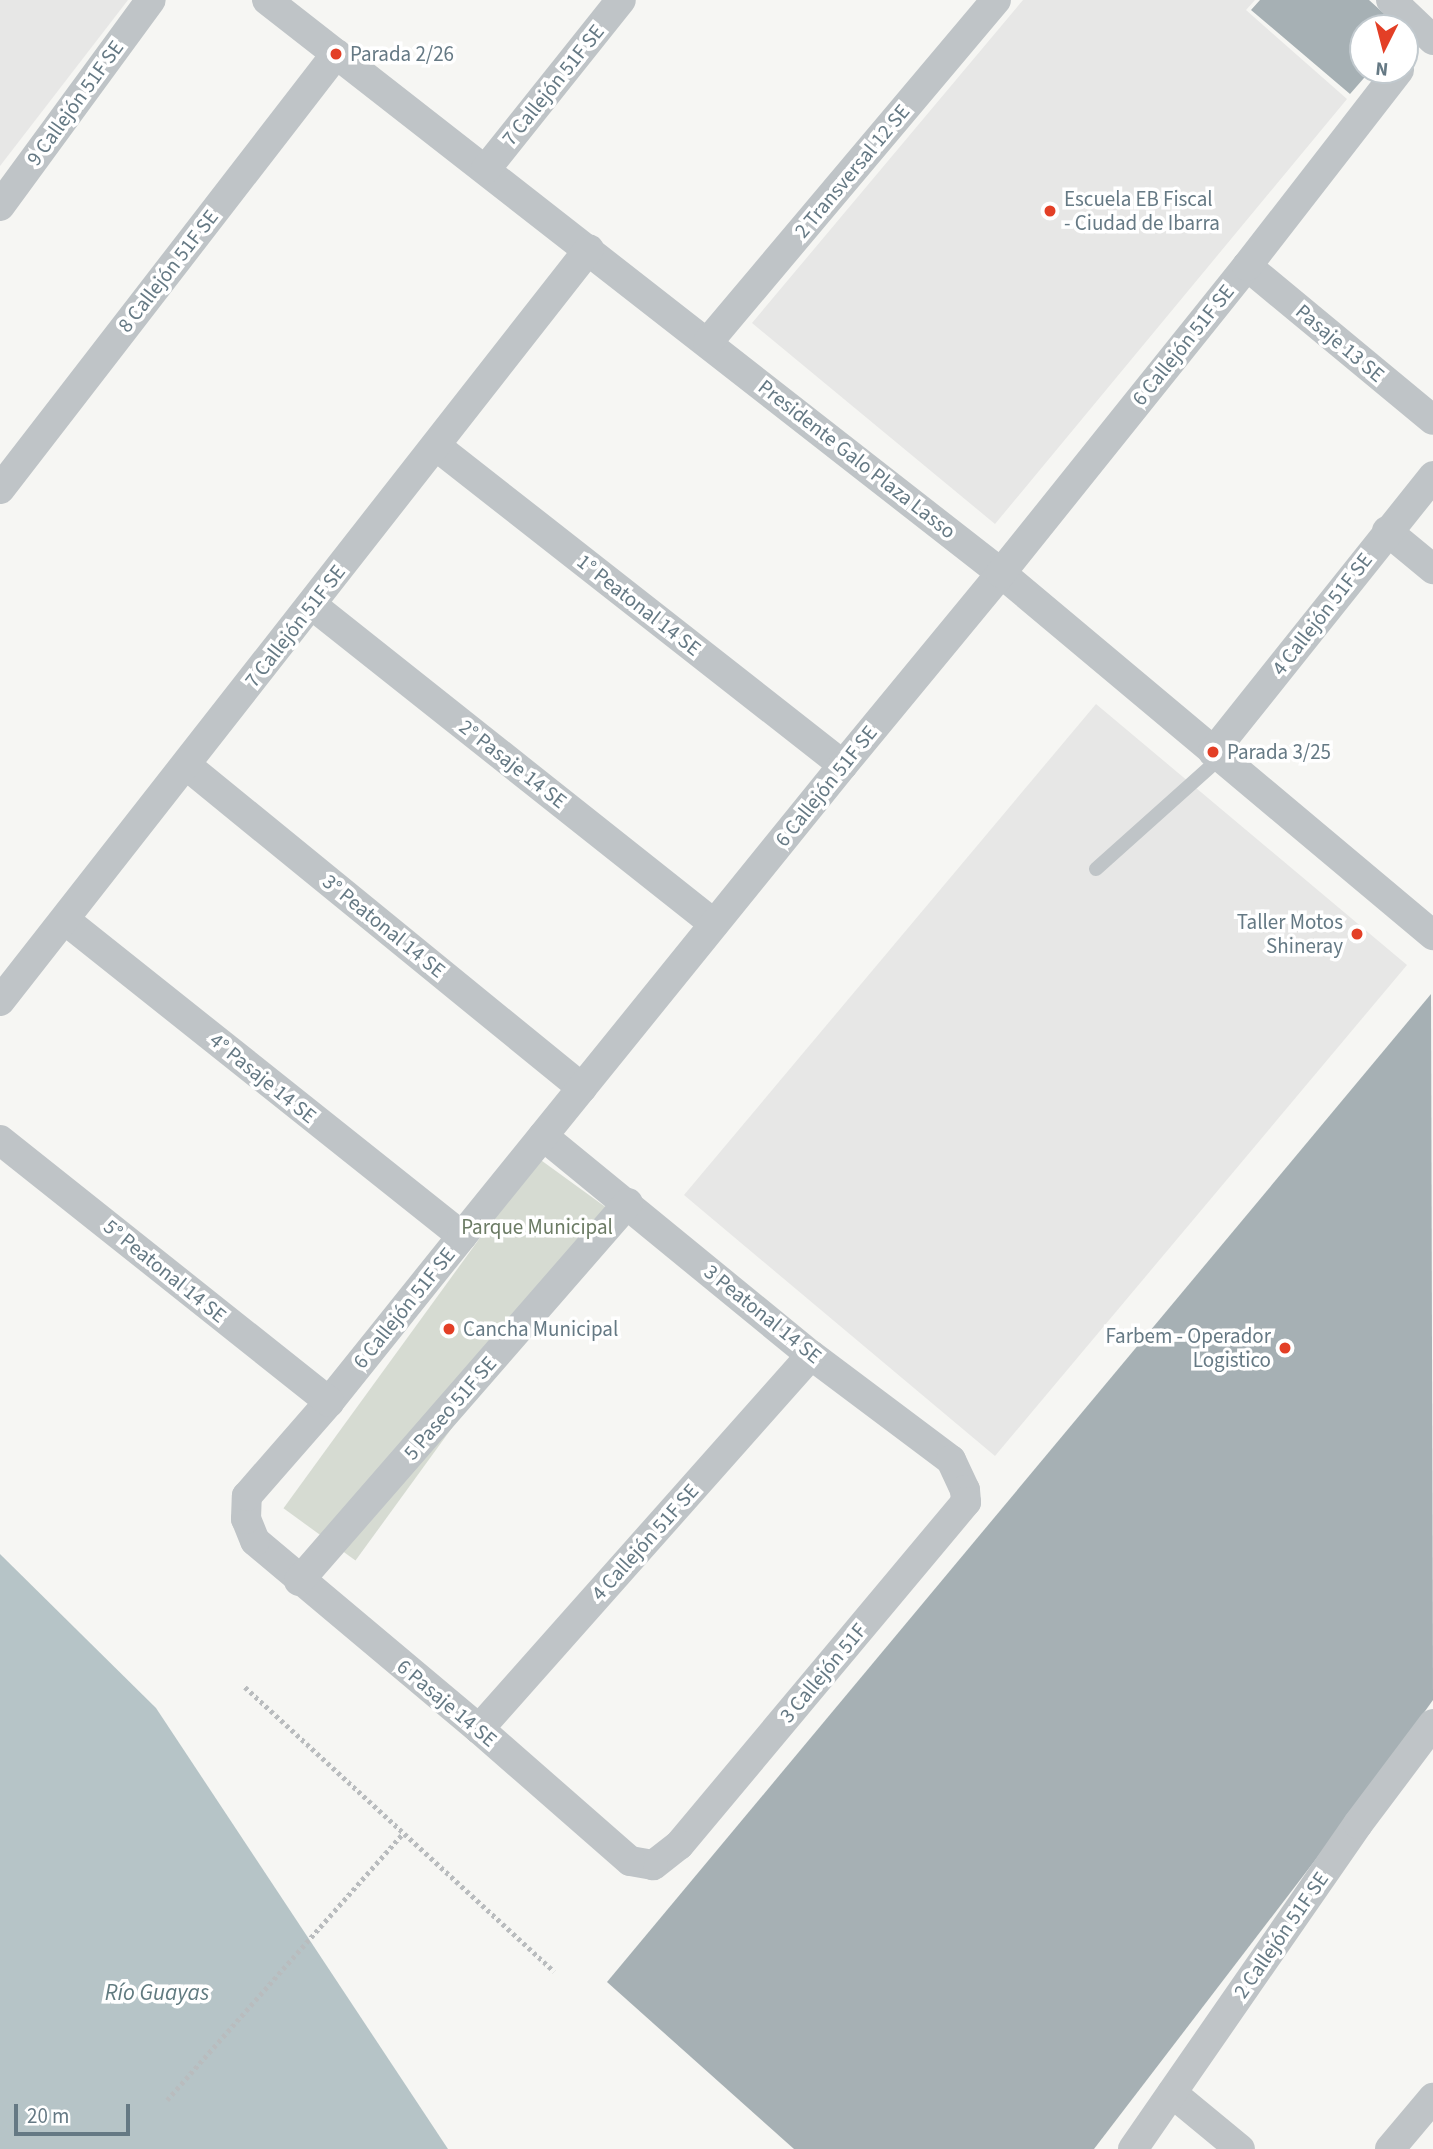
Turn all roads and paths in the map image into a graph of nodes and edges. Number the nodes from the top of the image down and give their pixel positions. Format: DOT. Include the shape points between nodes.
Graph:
graph roads {
  1 [pos="151,0"];
  2 [pos="267,0"];
  3 [pos="621,0"];
  4 [pos="996,0"];
  5 [pos="1391,0"];
  6 [pos="1431,34"];
  7 [pos="1419,47"];
  8 [pos="335,54"];
  9 [pos="1388,84"];
  10 [pos="486,169"];
  11 [pos="0,206"];
  12 [pos="589,249"];
  13 [pos="1247,266"];
  14 [pos="708,342"];
  15 [pos="1433,420"];
  16 [pos="436,446"];
  17 [pos="1433,476"];
  18 [pos="0,489"];
  19 [pos="1388,531"];
  20 [pos="1433,569"];
  21 [pos="1001,573"];
  22 [pos="312,605"];
  23 [pos="1216,755"];
  24 [pos="186,765"];
  25 [pos="843,765"];
  26 [pos="1096,869"];
  27 [pos="65,920"];
  28 [pos="714,924"];
  29 [pos="1433,935"];
  30 [pos="0,1001"];
  31 [pos="582,1088"];
  32 [pos="543,1136"];
  33 [pos="0,1140"];
  34 [pos="628,1203"];
  35 [pos="462,1236"];
  36 [pos="811,1355"];
  37 [pos="329,1402"];
  38 [pos="247,1496"];
  39 [pos="966,1502"];
  40 [pos="299,1581"];
  41 [pos="245,1688"];
  42 [pos="1433,1724"];
  43 [pos="480,1729"];
  44 [pos="404,1833"];
  45 [pos="679,1845"];
  46 [pos="554,1971"];
  47 [pos="1172,2093"];
  48 [pos="1433,2098"];
  49 [pos="167,2100"];
  50 [pos="1133,2149"];
  51 [pos="1240,2149"];
  52 [pos="1390,2149"];
  1 -- 11 [label="street, 9 Callejón 51F SE"];
  2 -- 8 [label="street, Presidente Galo Plaza Lasso"];
  3 -- 10 [label="street, 7 Callejón 51F SE"];
  4 -- 14 [label="street, 2 Transversal 12 SE"];
  5 -- 6 [label="street"];
  6 -- 7 [label="street"];
  8 -- 10 [label="street, Presidente Galo Plaza Lasso"];
  8 -- 18 [label="street, 8 Callejón 51F SE"];
  9 -- 13 [label="street, 6 Callejón 51F SE"];
  10 -- 12 [label="street, Presidente Galo Plaza Lasso"];
  12 -- 14 [label="street, Presidente Galo Plaza Lasso"];
  12 -- 16 [label="street, 7 Callejón 51F SE"];
  13 -- 15 [label="street, Pasaje 13 SE"];
  13 -- 21 [label="street, 6 Callejón 51F SE"];
  14 -- 21 [label="street, Presidente Galo Plaza Lasso"];
  16 -- 22 [label="street, 7 Callejón 51F SE"];
  16 -- 25 [label="street, 1° Peatonal 14 SE"];
  17 -- 19 [label="street, 4 Callejón 51F SE"];
  19 -- 20 [label="street"];
  19 -- 23 [label="street, 4 Callejón 51F SE"];
  21 -- 23 [label="street, Presidente Galo Plaza Lasso"];
  21 -- 25 [label="street, 6 Callejón 51F SE"];
  22 -- 24 [label="street, 7 Callejón 51F SE"];
  22 -- 28 [label="street, 2° Pasaje 14 SE"];
  23 -- 26 [label="lane"];
  23 -- 29 [label="street, Presidente Galo Plaza Lasso"];
  24 -- 27 [label="street, 7 Callejón 51F SE"];
  24 -- 31 [label="street, 3° Peatonal 14 SE"];
  25 -- 28 [label="street, 6 Callejón 51F SE"];
  27 -- 30 [label="street, 7 Callejón 51F SE"];
  27 -- 35 [label="street, 4° Pasaje 14 SE"];
  28 -- 31 [label="street, 6 Callejón 51F SE"];
  31 -- 32 [label="street, 6 Callejón 51F SE"];
  32 -- 34 [label="street, 3 Peatonal 14 SE"];
  32 -- 35 [label="street, 6 Callejón 51F SE"];
  33 -- 37 [label="street, 5° Peatonal 14 SE"];
  34 -- 36 [label="street, 3 Peatonal 14 SE"];
  34 -- 40 [label="street, 5 Paseo 51F SE"];
  35 -- 37 [label="street, 6 Callejón 51F SE"];
  36 -- 39 [label="street, 3 Peatonal 14 SE" via="951,1460"];
  36 -- 43 [label="street, 4 Callejón 51F SE"];
  37 -- 38 [label="street, 6 Callejón 51F SE"];
  38 -- 40 [label="street, 6 Pasaje 14 SE" via="246,1519 254,1541"];
  39 -- 45 [label="street, 3 Callejón 51F"];
  40 -- 43 [label="street, 6 Pasaje 14 SE"];
  41 -- 44 [label="path"];
  42 -- 47 [label="street, 2 Callejón 51F SE"];
  43 -- 45 [label="street, 6 Pasaje 14 SE" via="630,1861 653,1866"];
  44 -- 46 [label="path"];
  44 -- 49 [label="path"];
  47 -- 50 [label="street, 2 Callejón 51F SE"];
  47 -- 51 [label="street"];
  48 -- 52 [label="street"];
}
